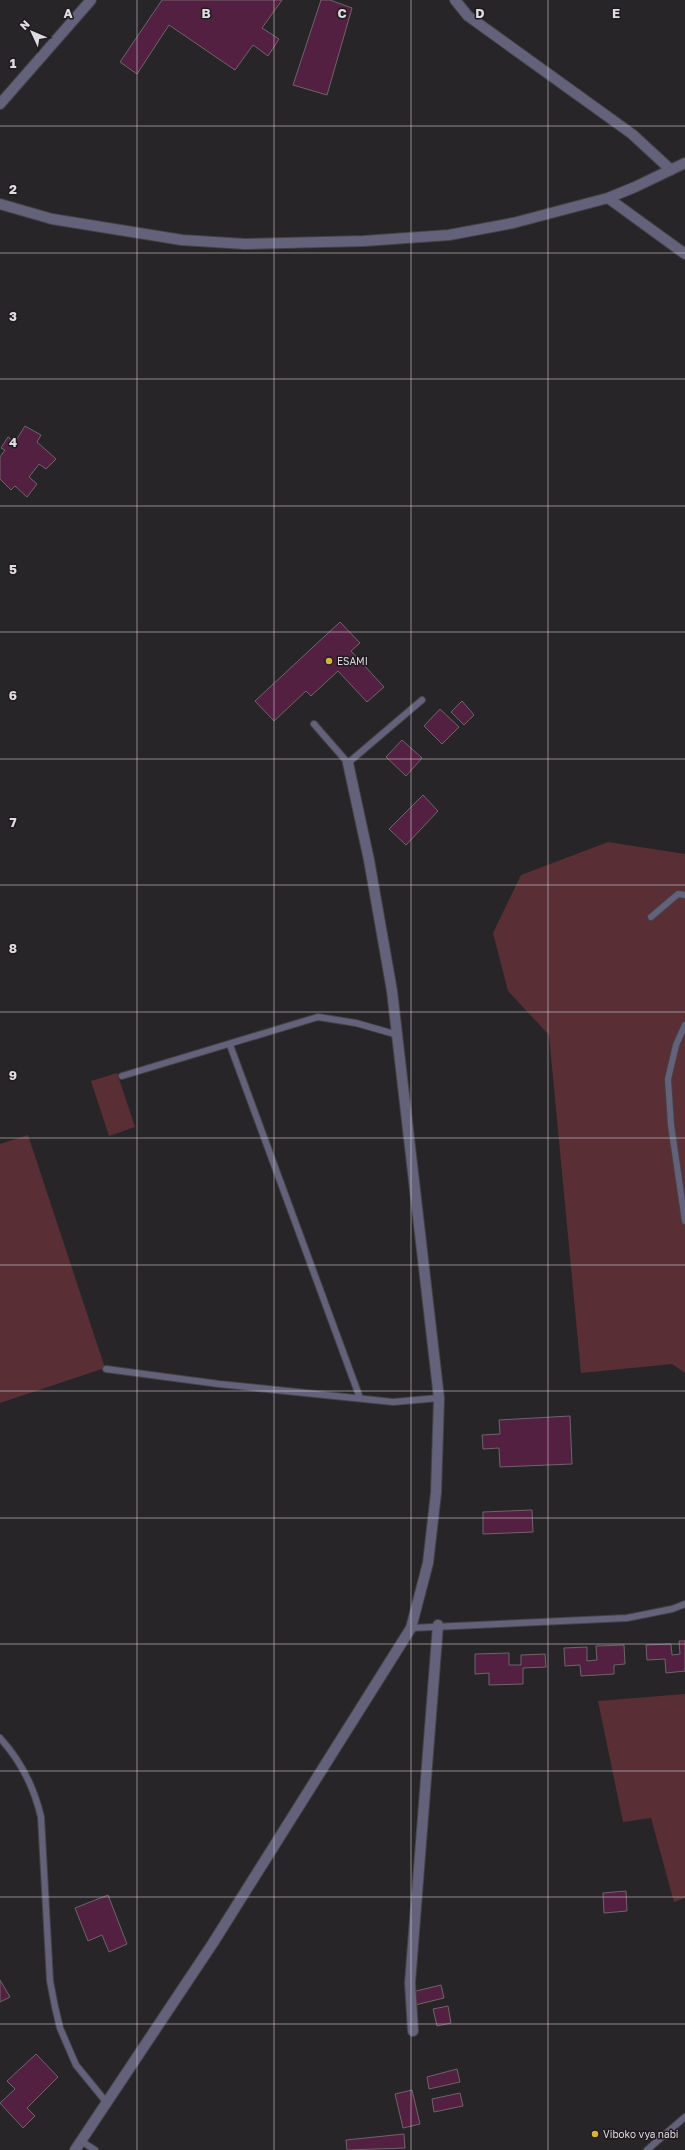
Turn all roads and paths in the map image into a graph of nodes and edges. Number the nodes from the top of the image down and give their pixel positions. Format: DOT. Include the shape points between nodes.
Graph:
graph roads {
  1 [pos="90,0"];
  2 [pos="455,0"];
  3 [pos="0,104"];
  4 [pos="685,163"];
  5 [pos="671,170"];
  6 [pos="608,198"];
  7 [pos="0,204"];
  8 [pos="685,254"];
  9 [pos="422,700"];
  10 [pos="314,724"];
  11 [pos="348,763"];
  12 [pos="685,895"];
  13 [pos="651,917"];
  14 [pos="685,1025"];
  15 [pos="398,1035"];
  16 [pos="230,1045"];
  17 [pos="122,1076"];
  18 [pos="685,1221"];
  19 [pos="106,1369"];
  20 [pos="360,1398"];
  21 [pos="439,1398"];
  22 [pos="685,1604"];
  23 [pos="438,1625"];
  24 [pos="411,1628"];
  25 [pos="0,1738"];
  26 [pos="413,2031"];
  27 [pos="107,2103"];
  28 [pos="685,2117"];
  29 [pos="78,2146"];
  30 [pos="96,2150"];
  31 [pos="647,2150"];
  1 -- 3 [label="street"];
  2 -- 5 [label="street" via="468,16 632,134"];
  4 -- 5 [label="street"];
  5 -- 6 [label="street"];
  6 -- 7 [label="street" via="513,224 449,235 364,241 245,244 182,240 52,220"];
  6 -- 8 [label="street"];
  9 -- 11 [label="lane"];
  10 -- 11 [label="lane"];
  11 -- 15 [label="street" via="381,922"];
  12 -- 13 [label="lane" via="678,894"];
  14 -- 18 [label="lane" via="676,1045 668,1079 671,1125"];
  15 -- 16 [label="lane" via="356,1023 318,1017"];
  15 -- 21 [label="street"];
  16 -- 17 [label="lane"];
  16 -- 20 [label="lane"];
  19 -- 20 [label="lane" via="218,1384"];
  20 -- 21 [label="lane" via="393,1402"];
  21 -- 24 [label="street" via="434,1508 428,1563"];
  22 -- 23 [label="lane" via="627,1618"];
  23 -- 24 [label="lane"];
  23 -- 26 [label="street" via="410,1983"];
  24 -- 27 [label="street" via="213,1943"];
  25 -- 27 [label="lane" via="22,1767 41,1817 50,1981 60,2028 76,2065"];
  27 -- 29 [label="street"];
  28 -- 31 [label="lane"];
  29 -- 30 [label="lane"];
}
